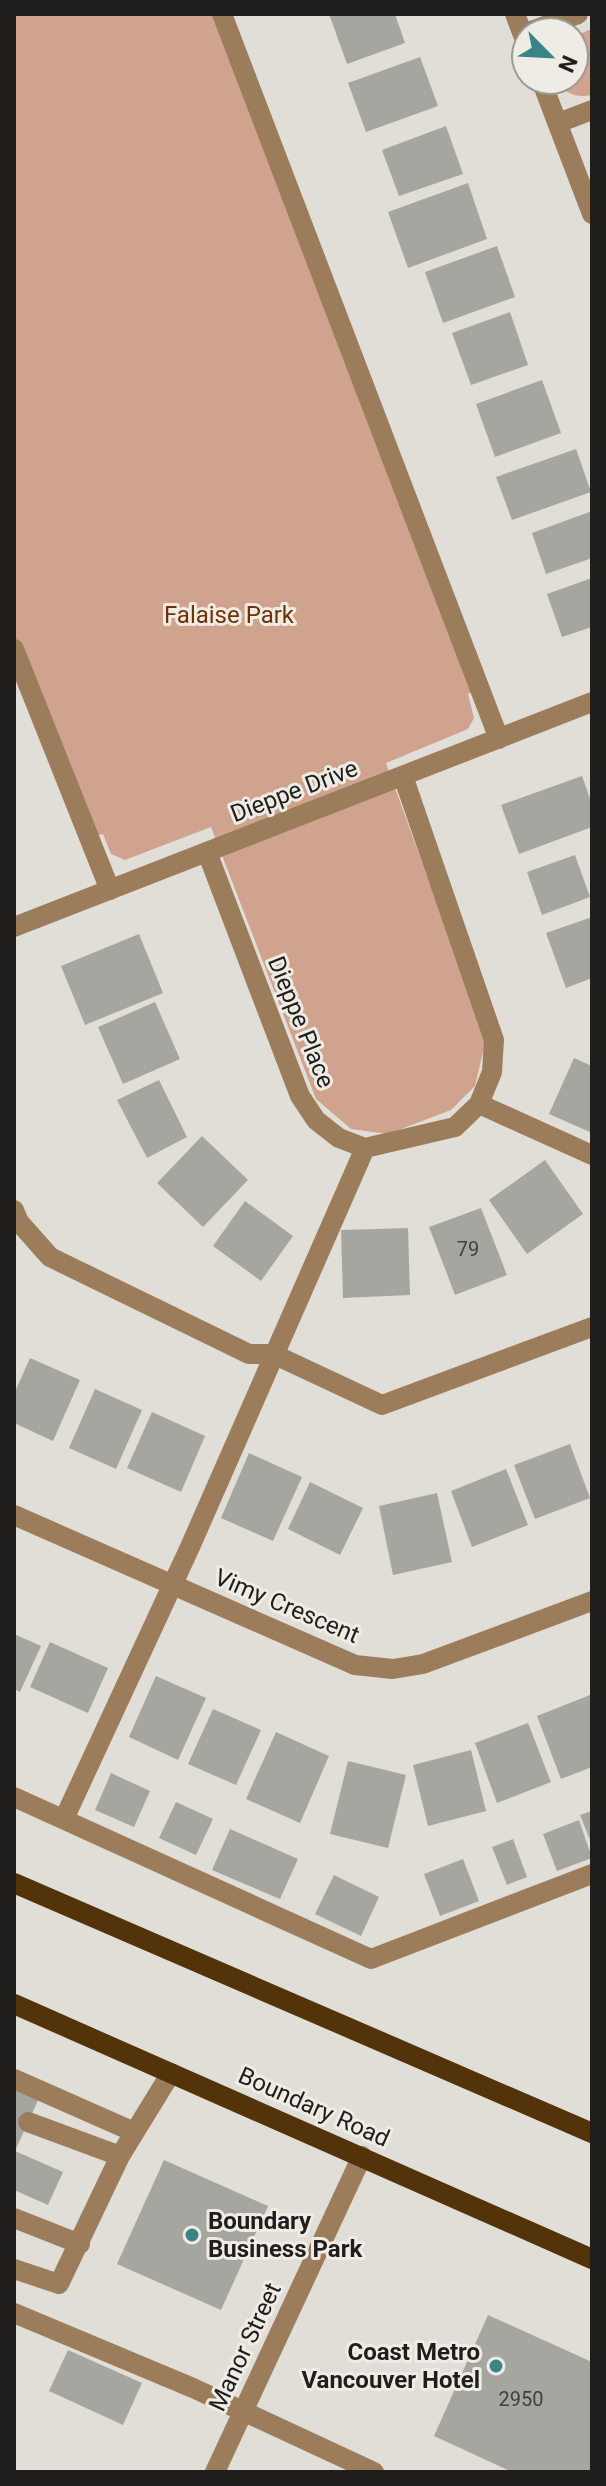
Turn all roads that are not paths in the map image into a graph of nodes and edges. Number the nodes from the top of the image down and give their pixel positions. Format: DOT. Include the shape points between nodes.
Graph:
graph roads {
  1 [pos="222,14"];
  2 [pos="547,96"];
  3 [pos="592,110"];
  4 [pos="558,123"];
  5 [pos="592,214"];
  6 [pos="14,649"];
  7 [pos="592,702"];
  8 [pos="499,739"];
  9 [pos="403,776"];
  10 [pos="207,852"];
  11 [pos="110,890"];
  12 [pos="14,927"];
  13 [pos="479,1104"];
  14 [pos="365,1148"];
  15 [pos="592,1155"];
  16 [pos="14,1210"];
  17 [pos="592,1327"];
  18 [pos="273,1354"];
  19 [pos="14,1515"];
  20 [pos="172,1585"];
  21 [pos="592,1601"];
  22 [pos="14,1797"];
  23 [pos="64,1819"];
  24 [pos="592,1874"];
  25 [pos="14,1883"];
  26 [pos="14,2004"];
  27 [pos="171,2073"];
  28 [pos="14,2079"];
  29 [pos="28,2122"];
  30 [pos="134,2132"];
  31 [pos="592,2133"];
  32 [pos="120,2156"];
  33 [pos="362,2156"];
  34 [pos="14,2218"];
  35 [pos="80,2244"];
  36 [pos="592,2259"];
  37 [pos="14,2269"];
  38 [pos="14,2313"];
  39 [pos="244,2412"];
  40 [pos="215,2472"];
  41 [pos="374,2472"];
  1 -- 8 [label="street"];
  2 -- 4 [label="street"];
  3 -- 4 [label="street"];
  4 -- 5 [label="street"];
  6 -- 11 [label="street"];
  7 -- 8 [label="street, Dieppe Drive"];
  8 -- 9 [label="street, Dieppe Drive"];
  9 -- 10 [label="street, Dieppe Drive"];
  9 -- 13 [label="street" via="494,1040 492,1072"];
  10 -- 11 [label="street, Dieppe Drive"];
  10 -- 14 [label="street, Dieppe Place" via="300,1096 316,1120 339,1138"];
  11 -- 12 [label="street, Dieppe Drive"];
  13 -- 14 [label="street" via="455,1127"];
  13 -- 15 [label="street"];
  14 -- 18 [label="street"];
  16 -- 18 [label="street" via="50,1257 249,1354"];
  17 -- 18 [label="street" via="382,1405"];
  18 -- 20 [label="street"];
  19 -- 20 [label="street, Vimy Crescent"];
  20 -- 21 [label="street, Vimy Crescent" via="355,1665 393,1669 423,1664"];
  20 -- 23 [label="street"];
  22 -- 23 [label="street"];
  23 -- 24 [label="street" via="371,1959"];
  25 -- 31 [label="main road"];
  26 -- 27 [label="main road, Boundary Road"];
  27 -- 30 [label="street"];
  27 -- 33 [label="main road, Boundary Road"];
  28 -- 30 [label="street"];
  29 -- 32 [label="street"];
  30 -- 32 [label="street"];
  32 -- 35 [label="street"];
  33 -- 36 [label="main road, Boundary Road"];
  33 -- 39 [label="street, Manor Street"];
  34 -- 35 [label="street"];
  35 -- 37 [label="street" via="59,2284"];
  38 -- 39 [label="street"];
  39 -- 40 [label="street, Manor Street"];
  39 -- 41 [label="street"];
}
